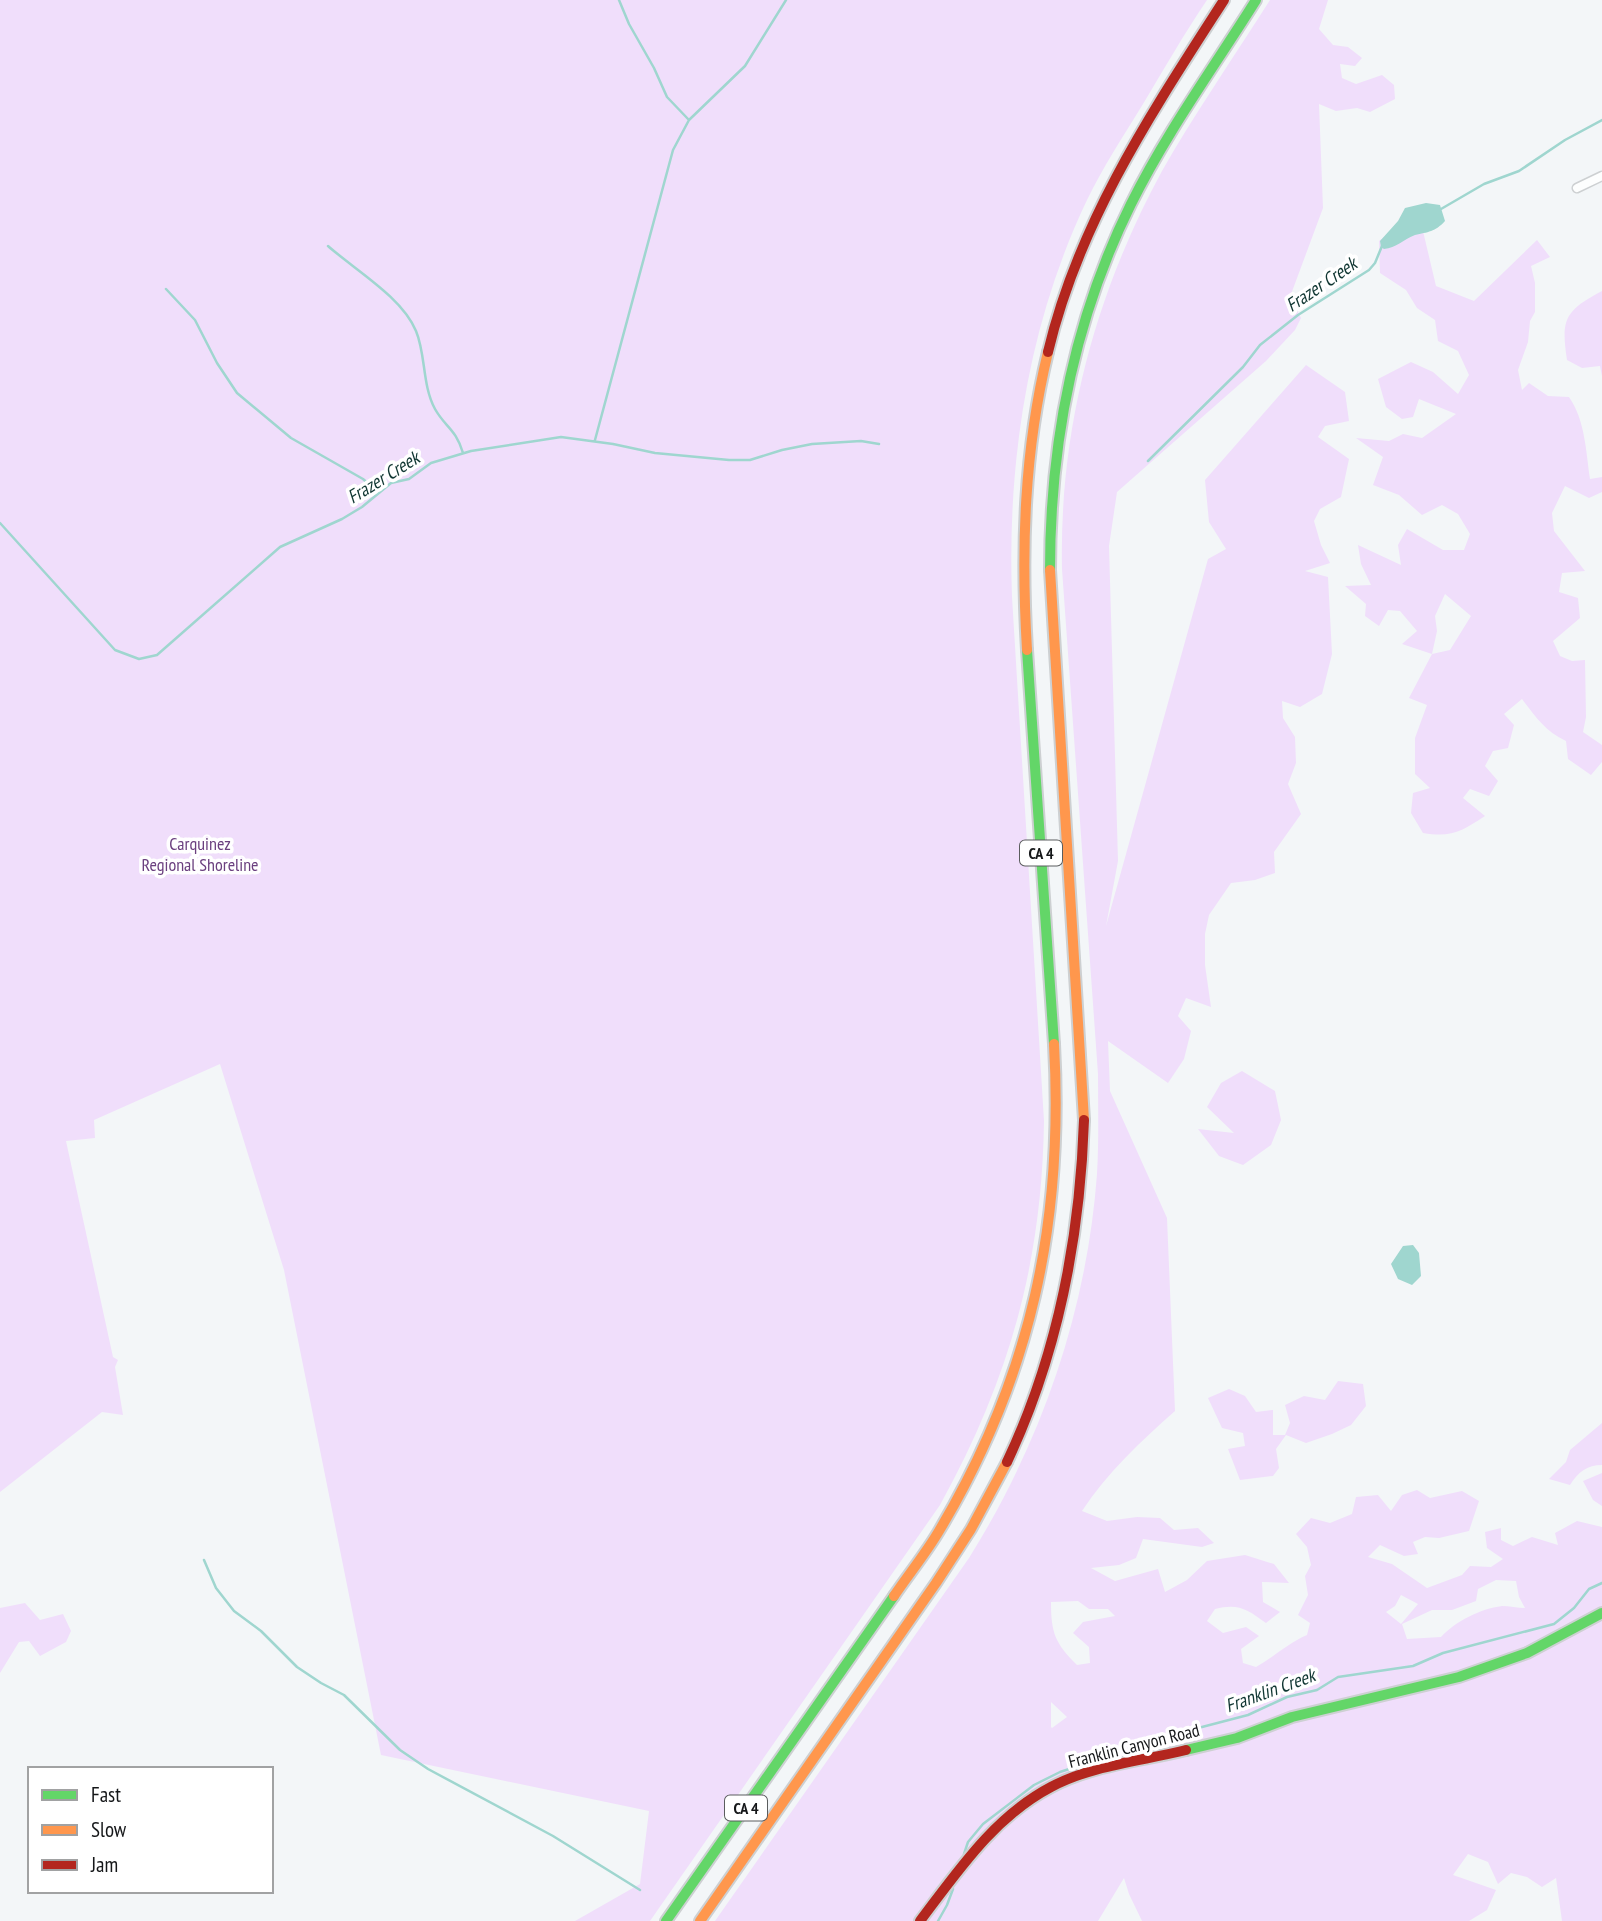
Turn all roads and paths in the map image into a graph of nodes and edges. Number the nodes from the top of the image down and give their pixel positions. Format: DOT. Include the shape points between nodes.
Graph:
graph roads {
  1 [pos="1224,0"];
  2 [pos="1256,0"];
  3 [pos="1602,176"];
  4 [pos="1577,188"];
  5 [pos="1602,1613"];
  6 [pos="666,1921"];
  7 [pos="700,1921"];
  8 [pos="920,1921"];
  1 -- 6 [label="main road, CA 4" via="1124,160 1081,248 1052,333 1030,438 1023,576 1057,1134 1048,1241 1027,1336 993,1429 943,1524"];
  2 -- 7 [label="main road, CA 4" via="1169,136 1114,240 1078,343 1057,438 1050,506 1050,585 1084,1116 1076,1236 1056,1332 1016,1443 970,1531"];
  3 -- 4 [label="street"];
  5 -- 8 [label="main road, Franklin Canyon Road" via="1527,1653 1459,1677 1292,1717 1225,1741 1099,1769 1052,1786 982,1840"];
}
